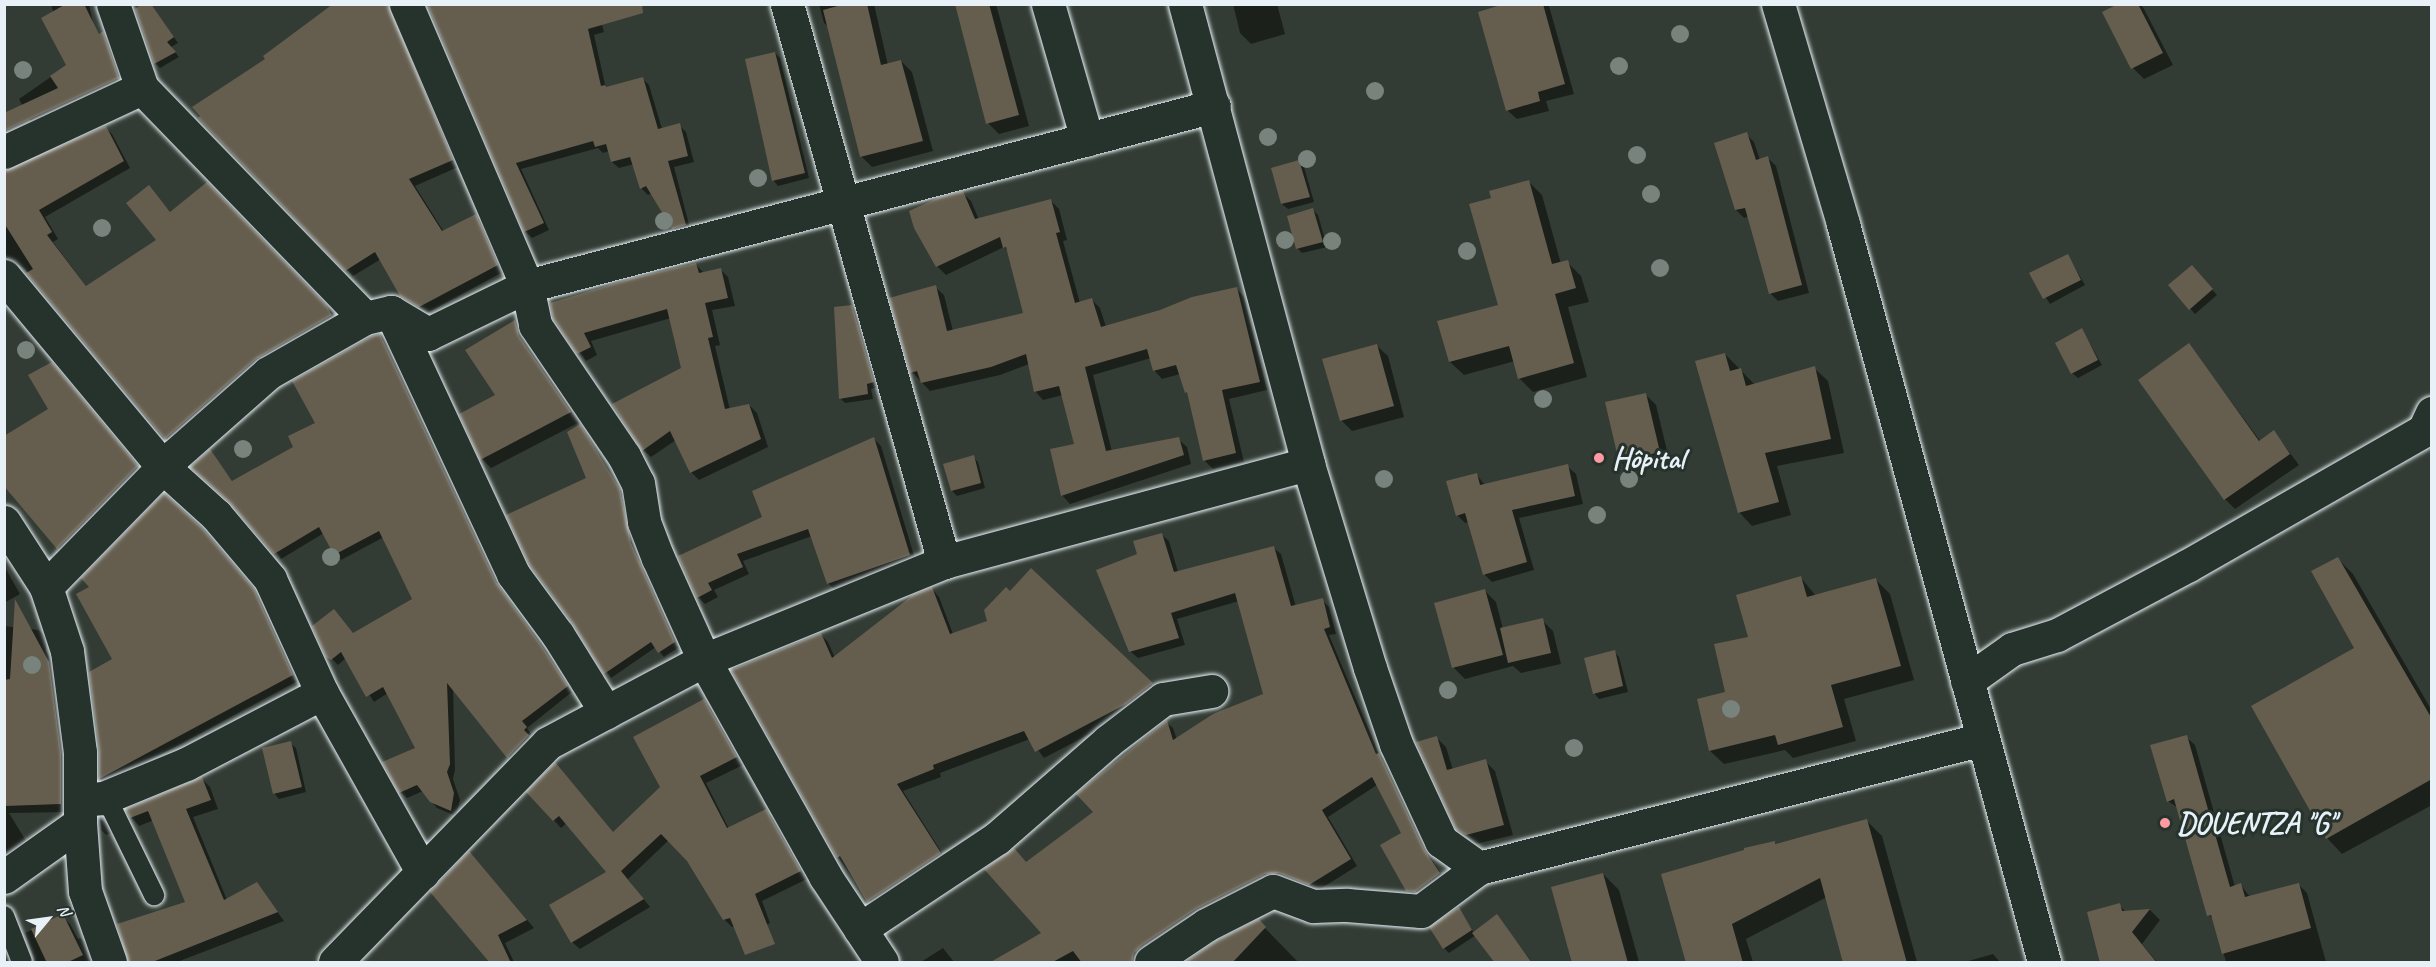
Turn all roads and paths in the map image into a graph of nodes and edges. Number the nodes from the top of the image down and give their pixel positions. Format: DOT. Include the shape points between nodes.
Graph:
graph roads {
  1 [pos="113,4"];
  2 [pos="406,4"];
  3 [pos="787,4"];
  4 [pos="1048,4"];
  5 [pos="1185,4"];
  6 [pos="1778,4"];
  7 [pos="142,88"];
  8 [pos="1214,106"];
  9 [pos="1087,139"];
  10 [pos="4,152"];
  11 [pos="843,204"];
  12 [pos="4,276"];
  13 [pos="527,286"];
  14 [pos="378,315"];
  15 [pos="2432,413"];
  16 [pos="1308,464"];
  17 [pos="164,468"];
  18 [pos="4,522"];
  19 [pos="944,562"];
  20 [pos="46,587"];
  21 [pos="704,660"];
  22 [pos="1967,681"];
  23 [pos="1211,691"];
  24 [pos="322,693"];
  25 [pos="606,712"];
  26 [pos="1983,739"];
  27 [pos="88,807"];
  28 [pos="1479,868"];
  29 [pos="423,873"];
  30 [pos="4,877"];
  31 [pos="153,895"];
  32 [pos="4,916"];
  33 [pos="860,929"];
  34 [pos="22,963"];
  35 [pos="110,963"];
  36 [pos="335,963"];
  37 [pos="882,963"];
  38 [pos="1151,963"];
  39 [pos="2044,963"];
  1 -- 7 [label="street"];
  2 -- 13 [label="street"];
  3 -- 11 [label="street"];
  4 -- 9 [label="street"];
  5 -- 8 [label="street"];
  6 -- 22 [label="street" via="1843,224"];
  7 -- 10 [label="street"];
  7 -- 14 [label="street"];
  8 -- 9 [label="street"];
  8 -- 16 [label="street"];
  9 -- 11 [label="street"];
  11 -- 13 [label="street"];
  11 -- 19 [label="street"];
  12 -- 17 [label="street"];
  13 -- 14 [label="street" via="428,334"];
  13 -- 21 [label="street" via="535,325 624,456 638,483 648,531"];
  14 -- 17 [label="street" via="268,373"];
  14 -- 25 [label="street" via="513,574 558,635"];
  15 -- 22 [label="street" via="2424,430 2187,566 2057,635 2012,649"];
  16 -- 19 [label="street"];
  16 -- 28 [label="street" via="1396,744 1441,841"];
  17 -- 20 [label="street"];
  17 -- 24 [label="street" via="216,515 270,579"];
  18 -- 20 [label="street"];
  19 -- 21 [label="street"];
  20 -- 27 [label="street" via="67,651"];
  21 -- 25 [label="street"];
  21 -- 33 [label="street" via="825,876"];
  22 -- 26 [label="street"];
  23 -- 33 [label="street" via="1163,699 1108,741 997,838"];
  24 -- 27 [label="street" via="186,764"];
  24 -- 29 [label="street"];
  25 -- 29 [label="street" via="548,743"];
  26 -- 28 [label="street"];
  26 -- 39 [label="street"];
  27 -- 30 [label="street"];
  27 -- 31 [label="lane" via="108,801"];
  27 -- 35 [label="street" via="85,891"];
  28 -- 38 [label="street" via="1421,911 1314,906 1272,891 1206,925"];
  29 -- 36 [label="street"];
  32 -- 34 [label="lane"];
  33 -- 37 [label="street"];
}
